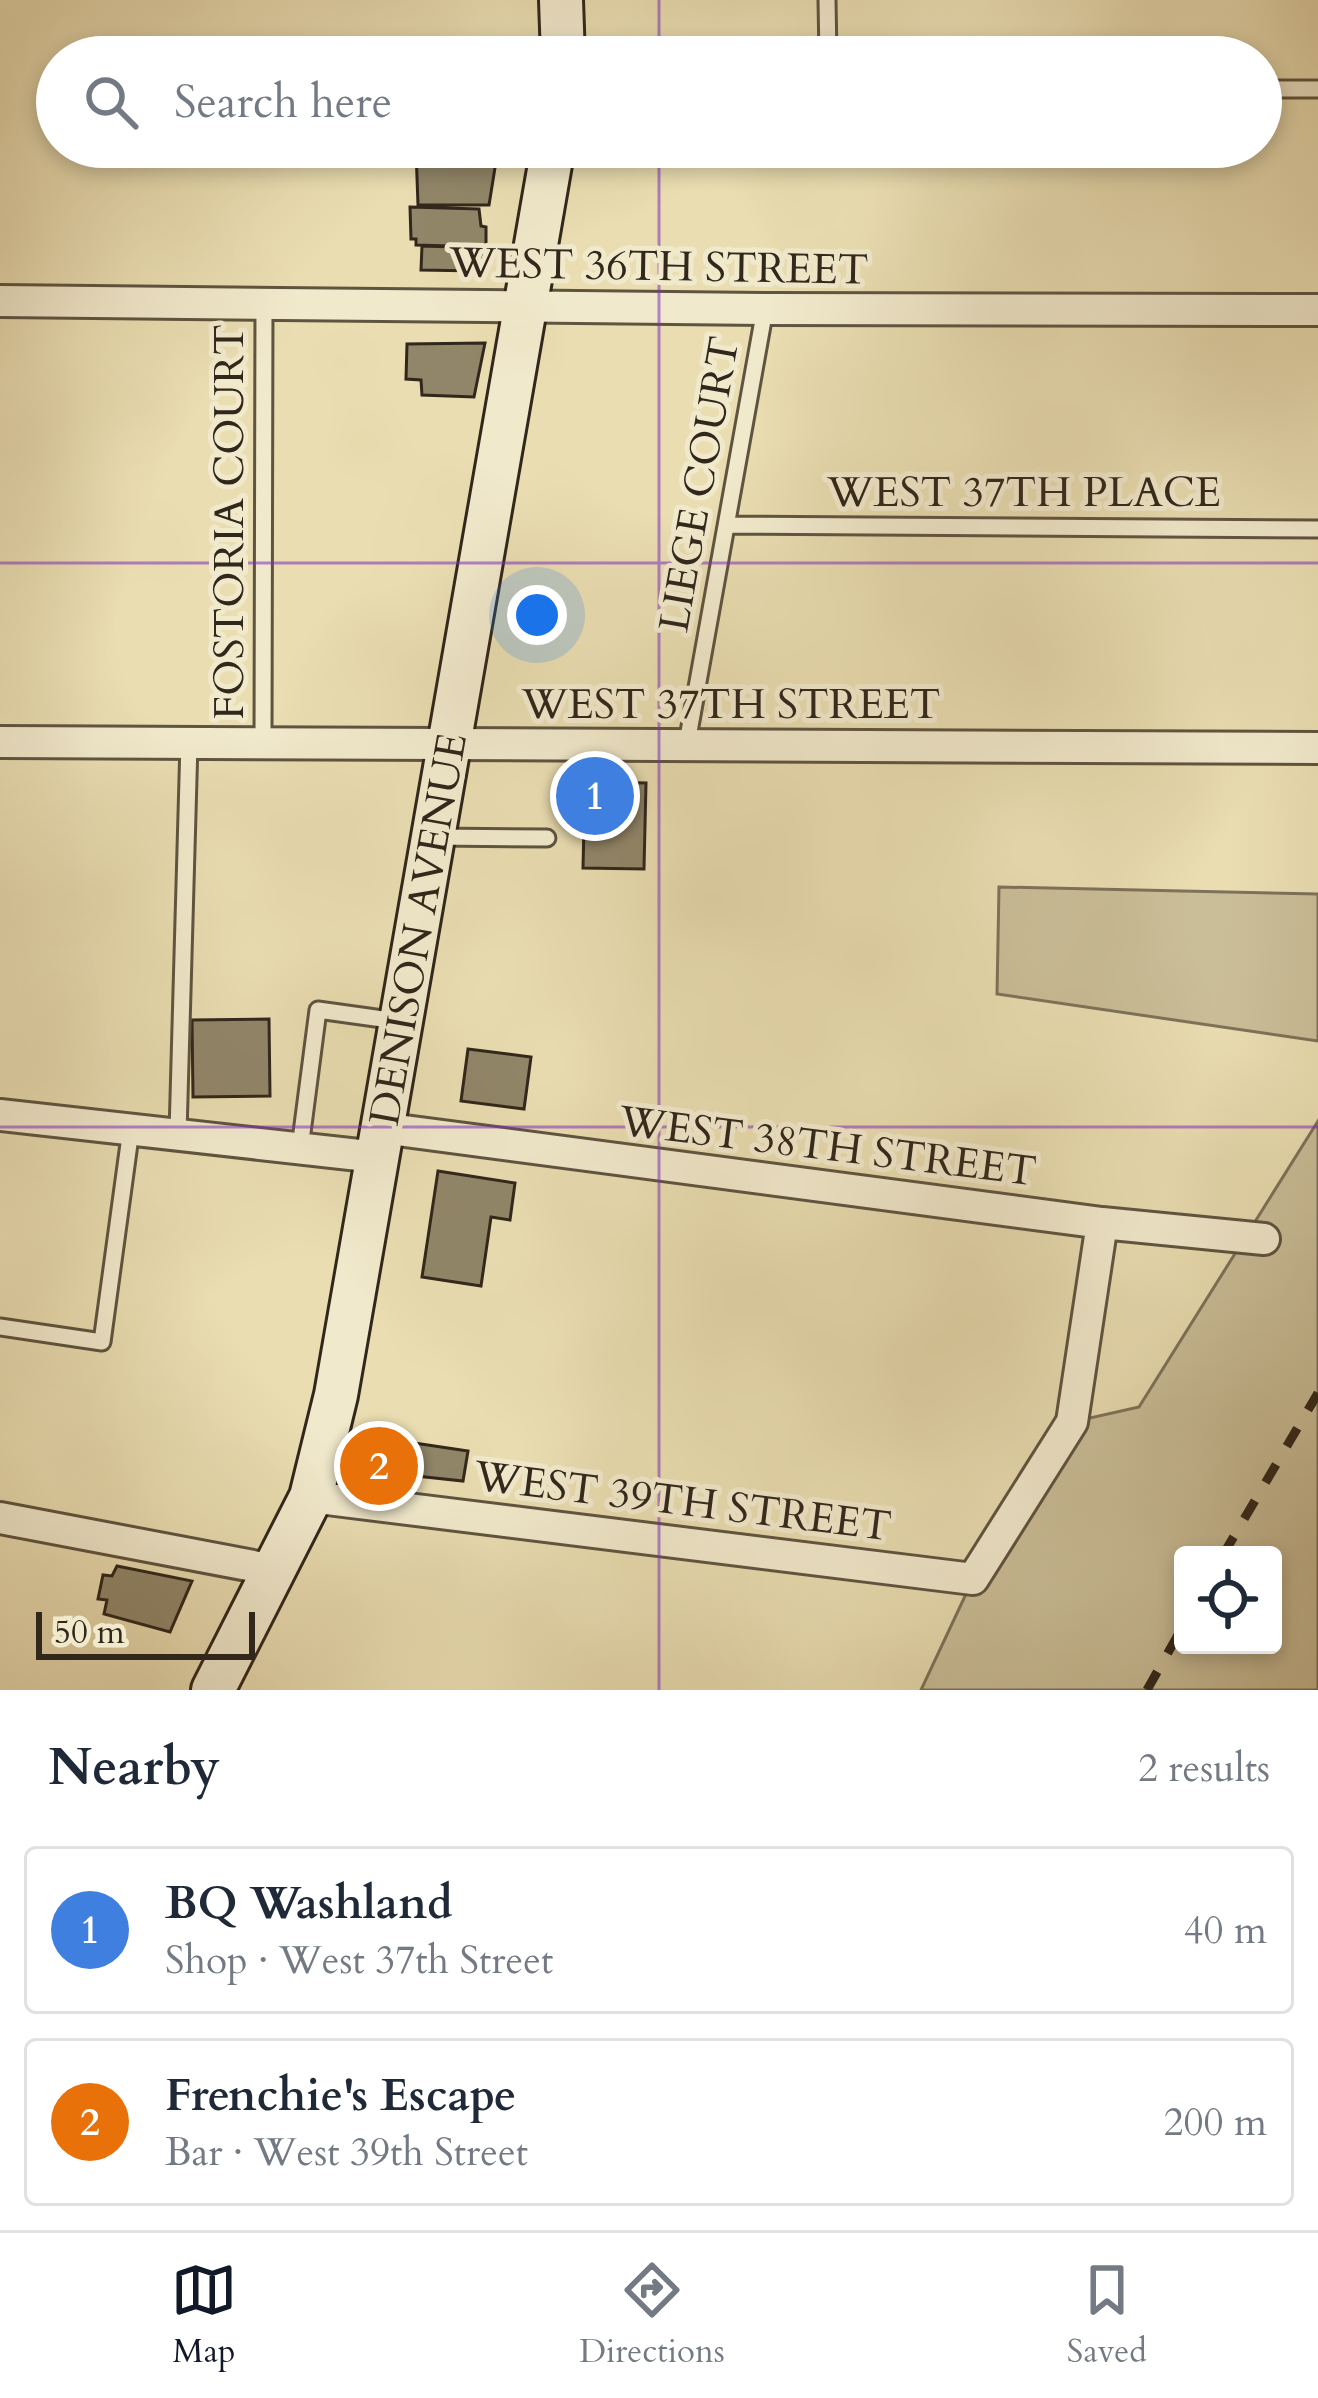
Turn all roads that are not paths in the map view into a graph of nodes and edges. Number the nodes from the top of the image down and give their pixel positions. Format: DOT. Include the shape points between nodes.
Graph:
graph roads {
  1 [pos="561,0"];
  2 [pos="826,0"];
  3 [pos="562,36"];
  4 [pos="827,36"];
  5 [pos="1282,89"];
  6 [pos="1318,89"];
  7 [pos="550,168"];
  8 [pos="0,301"];
  9 [pos="264,302"];
  10 [pos="527,307"];
  11 [pos="765,309"];
  12 [pos="1318,310"];
  13 [pos="729,525"];
  14 [pos="1318,529"];
  15 [pos="0,742"];
  16 [pos="263,742"];
  17 [pos="687,742"];
  18 [pos="189,743"];
  19 [pos="448,745"];
  20 [pos="1318,748"];
  21 [pos="432,837"];
  22 [pos="547,838"];
  23 [pos="400,1022"];
  24 [pos="0,1115"];
  25 [pos="131,1129"];
  26 [pos="178,1133"];
  27 [pos="380,1143"];
  28 [pos="300,1148"];
  29 [pos="1102,1223"];
  30 [pos="1264,1240"];
  31 [pos="0,1327"];
  32 [pos="310,1497"];
  33 [pos="0,1518"];
  34 [pos="274,1570"];
  35 [pos="213,1690"];
  1 -- 3 [label="main road"];
  2 -- 4 [label="lane"];
  5 -- 6 [label="lane"];
  7 -- 10 [label="main road, DENISON AVENUE"];
  8 -- 9 [label="street, WEST 36TH STREET"];
  9 -- 10 [label="street, WEST 36TH STREET"];
  9 -- 16 [label="lane, FOSTORIA COURT"];
  10 -- 11 [label="street, WEST 36TH STREET"];
  10 -- 19 [label="main road, DENISON AVENUE"];
  11 -- 12 [label="street, WEST 36TH STREET"];
  11 -- 13 [label="lane, LIEGE COURT"];
  13 -- 14 [label="lane, WEST 37TH PLACE"];
  13 -- 17 [label="lane, LIEGE COURT"];
  15 -- 18 [label="street, WEST 37TH STREET"];
  16 -- 18 [label="street, WEST 37TH STREET"];
  16 -- 19 [label="street, WEST 37TH STREET"];
  17 -- 19 [label="street, WEST 37TH STREET"];
  17 -- 20 [label="street, WEST 37TH STREET"];
  18 -- 26 [label="lane, FOSTORIA COURT"];
  19 -- 21 [label="main road, DENISON AVENUE"];
  21 -- 22 [label="lane"];
  21 -- 23 [label="main road, DENISON AVENUE"];
  23 -- 27 [label="main road, DENISON AVENUE"];
  23 -- 28 [label="lane" via="318,1010"];
  24 -- 25 [label="street, WEST 38TH STREET"];
  25 -- 26 [label="street, WEST 38TH STREET"];
  25 -- 31 [label="lane" via="102,1342"];
  26 -- 28 [label="street, WEST 38TH STREET"];
  27 -- 28 [label="street, WEST 38TH STREET"];
  27 -- 29 [label="street, WEST 38TH STREET"];
  27 -- 32 [label="main road, DENISON AVENUE"];
  29 -- 30 [label="street, WEST 38TH STREET"];
  29 -- 32 [label="street, WEST 39TH STREET" via="1072,1422 973,1580"];
  32 -- 34 [label="main road, DENISON AVENUE"];
  33 -- 34 [label="street"];
  34 -- 35 [label="main road, DENISON AVENUE"];
}
